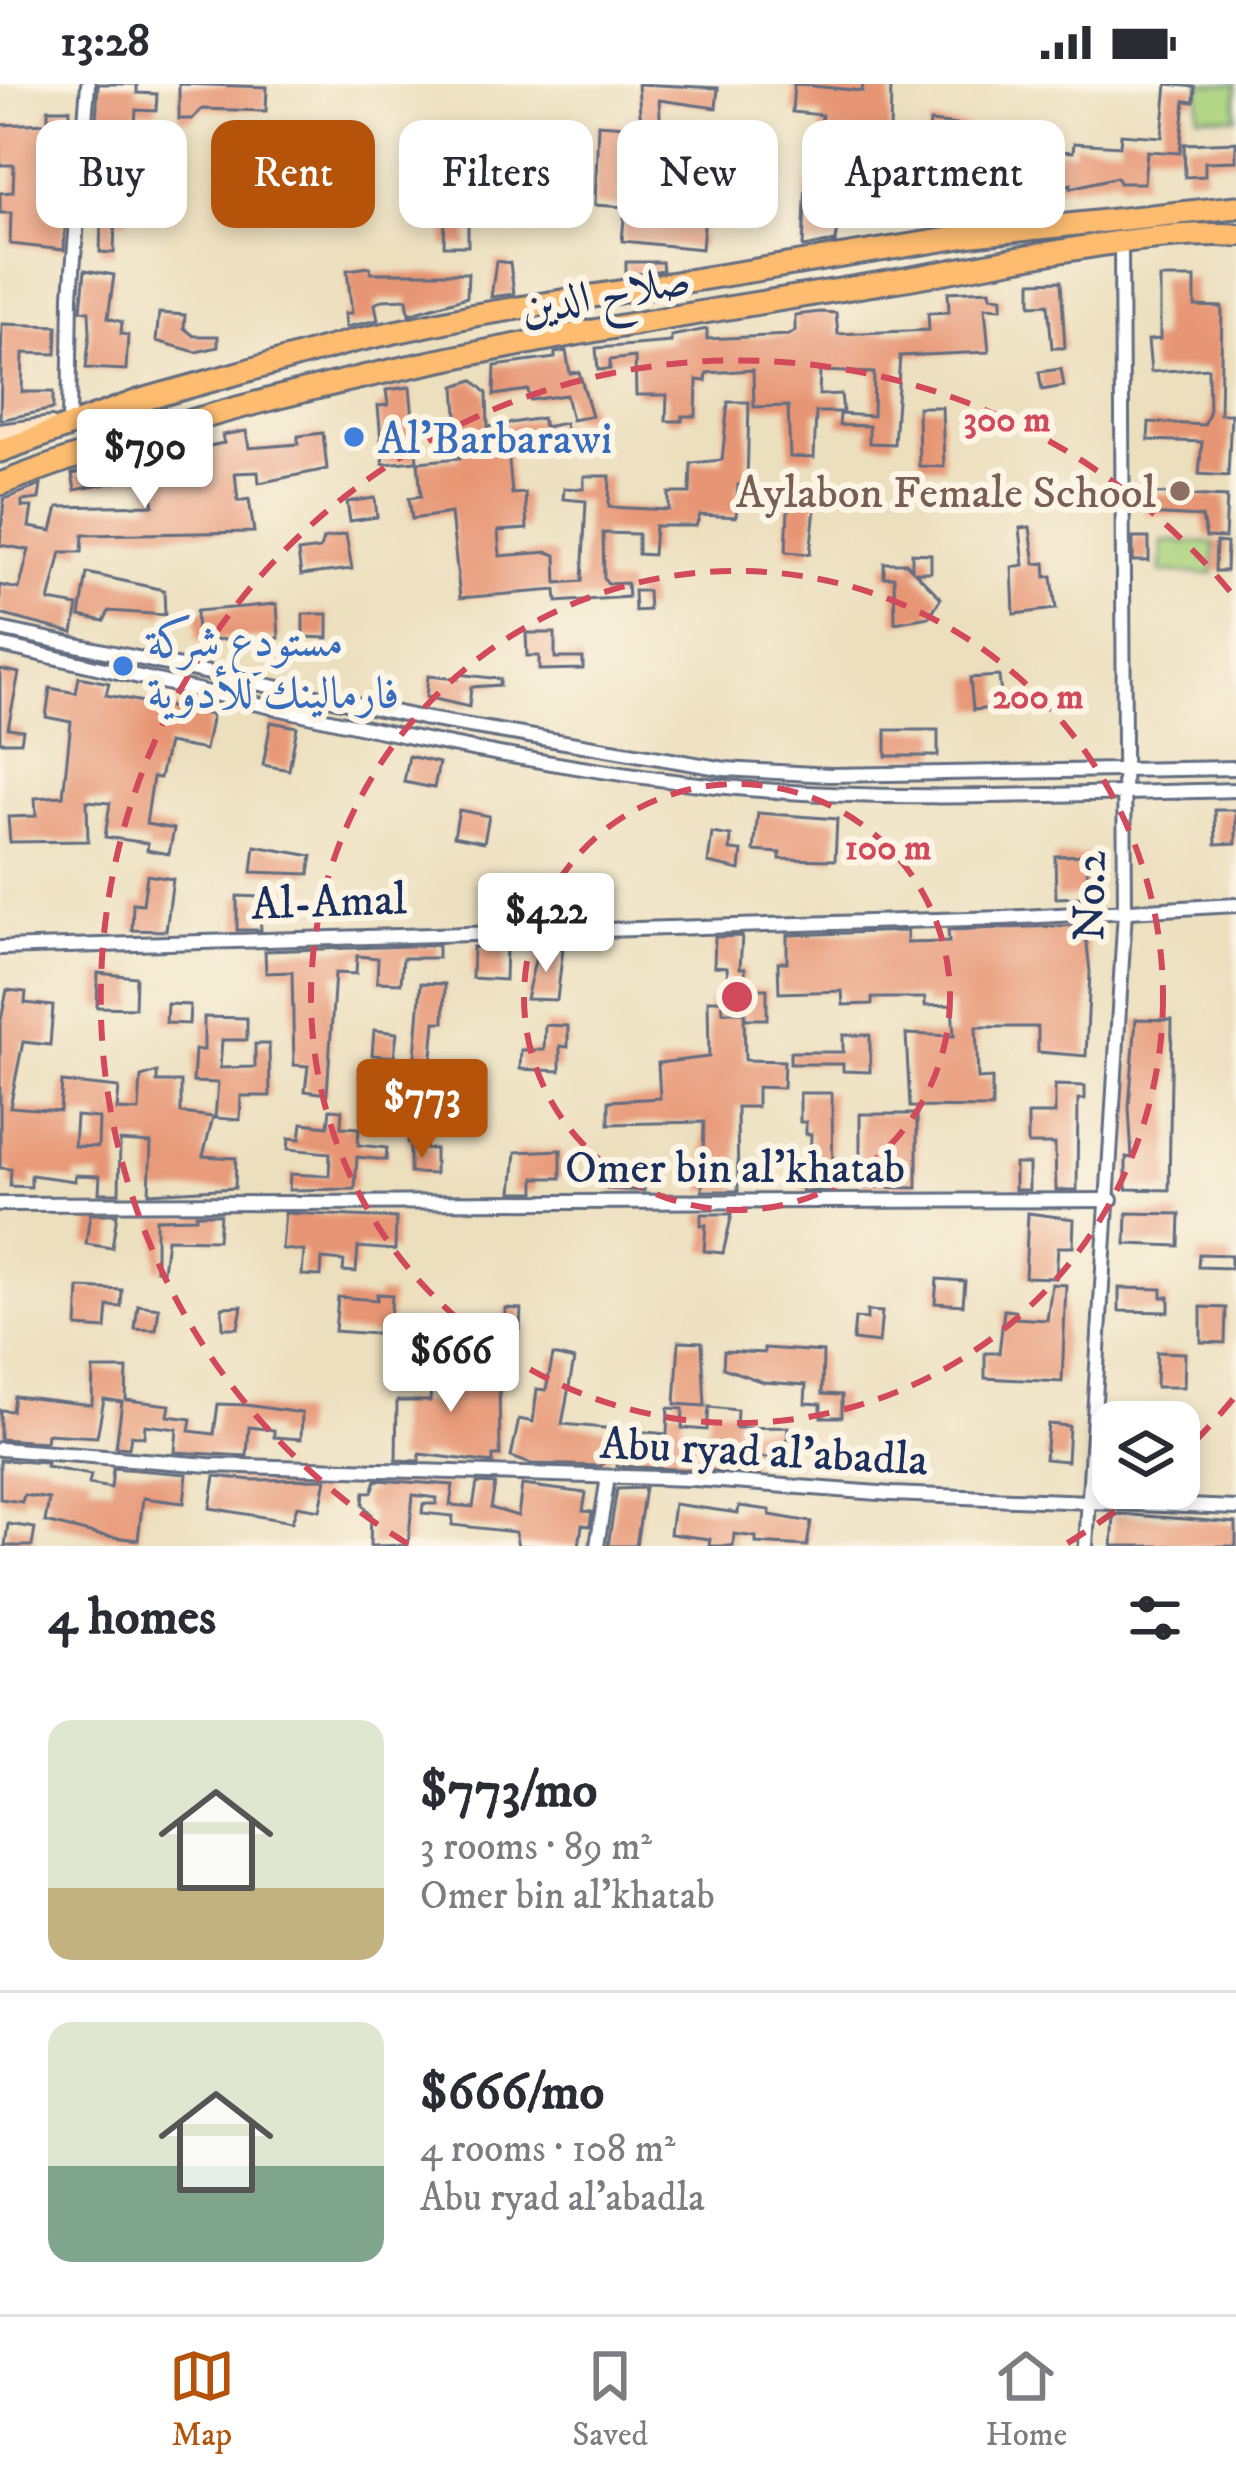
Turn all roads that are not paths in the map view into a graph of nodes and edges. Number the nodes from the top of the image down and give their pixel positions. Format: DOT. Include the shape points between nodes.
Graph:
graph roads {
  1 [pos="88,84"];
  2 [pos="1236,207"];
  3 [pos="1236,235"];
  4 [pos="1121,245"];
  5 [pos="490,312"];
  6 [pos="498,351"];
  7 [pos="69,424"];
  8 [pos="0,433"];
  9 [pos="0,451"];
  10 [pos="0,484"];
  11 [pos="0,628"];
  12 [pos="0,645"];
  13 [pos="1236,769"];
  14 [pos="1125,771"];
  15 [pos="1236,790"];
  16 [pos="1126,791"];
  17 [pos="1236,905"];
  18 [pos="1125,911"];
  19 [pos="0,948"];
  20 [pos="1111,1200"];
  21 [pos="0,1204"];
  22 [pos="0,1449"];
  23 [pos="608,1477"];
  24 [pos="1088,1500"];
  25 [pos="1236,1508"];
  26 [pos="597,1546"];
  27 [pos="1086,1546"];
  1 -- 7 [label="street" via="70,295"];
  2 -- 5 [label="highway, صلاح الدين" via="974,235"];
  3 -- 4 [label="highway, صلاح الدين"];
  4 -- 6 [label="highway, صلاح الدين"];
  4 -- 14 [label="street, No.2"];
  5 -- 6 [label="highway" via="480,334"];
  5 -- 7 [label="highway, صلاح الدين" via="353,341"];
  6 -- 10 [label="highway, صلاح الدين" via="223,413"];
  7 -- 8 [label="main road"];
  7 -- 9 [label="highway, صلاح الدين"];
  11 -- 14 [label="street" via="422,718 725,769"];
  12 -- 16 [label="street" via="422,737 676,781 896,794"];
  13 -- 14 [label="street"];
  14 -- 16 [label="street, No.2"];
  15 -- 16 [label="street"];
  16 -- 18 [label="street, No.2"];
  17 -- 18 [label="street, Al-Amal"];
  18 -- 19 [label="street, Al-Amal"];
  18 -- 20 [label="street, No.2"];
  20 -- 21 [label="street, Omer bin al'khatab"];
  20 -- 24 [label="street, No.2"];
  22 -- 23 [label="street, Abu ryad al'abadla" via="209,1465"];
  23 -- 24 [label="street, Abu ryad al'abadla"];
  23 -- 26 [label="street"];
  24 -- 25 [label="street, Abu ryad al'abadla"];
  24 -- 27 [label="street, No.2"];
}
